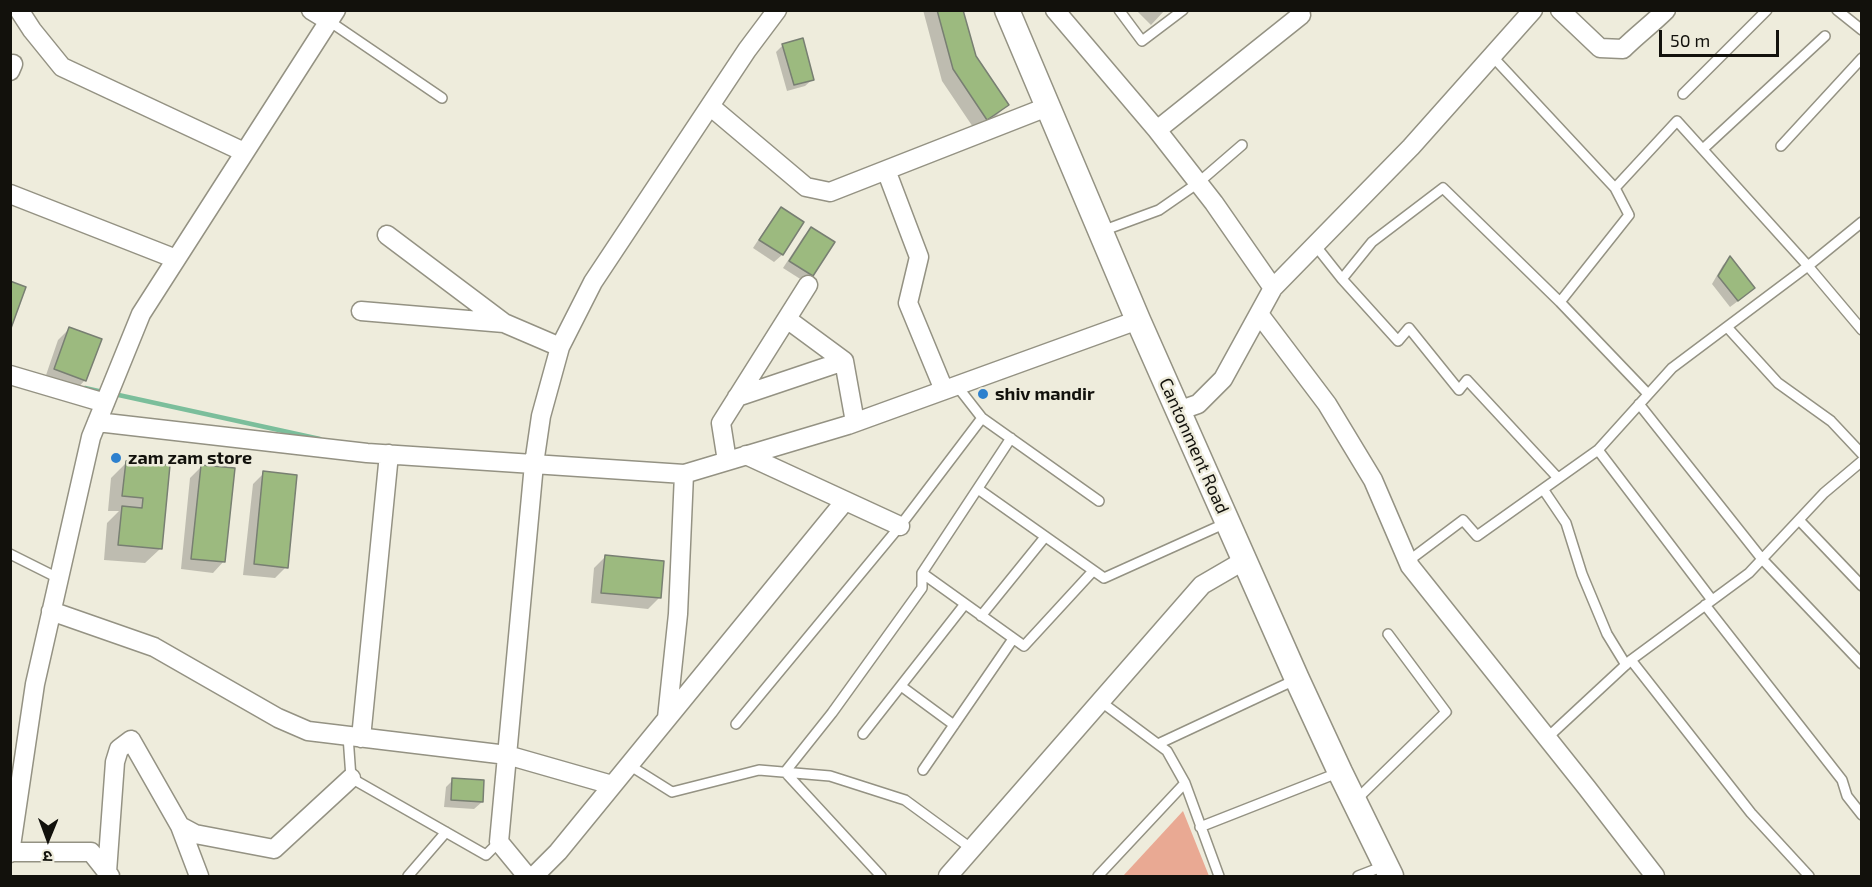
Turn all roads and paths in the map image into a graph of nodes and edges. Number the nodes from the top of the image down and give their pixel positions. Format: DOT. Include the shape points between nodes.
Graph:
graph roads {
  1 [pos="19,10"];
  2 [pos="311,10"];
  3 [pos="777,10"];
  4 [pos="1007,10"];
  5 [pos="1056,10"];
  6 [pos="1119,10"];
  7 [pos="1183,10"];
  8 [pos="1533,10"];
  9 [pos="1560,10"];
  10 [pos="1666,10"];
  11 [pos="1767,10"];
  12 [pos="1837,10"];
  13 [pos="1301,15"];
  14 [pos="332,16"];
  15 [pos="1862,30"];
  16 [pos="1825,36"];
  17 [pos="1492,56"];
  18 [pos="1862,58"];
  19 [pos="1683,94"];
  20 [pos="442,98"];
  21 [pos="710,106"];
  22 [pos="1047,107"];
  23 [pos="1157,130"];
  24 [pos="1242,145"];
  25 [pos="1781,146"];
  26 [pos="1703,149"];
  27 [pos="244,152"];
  28 [pos="886,170"];
  29 [pos="1198,183"];
  30 [pos="1615,188"];
  31 [pos="10,194"];
  32 [pos="1862,222"];
  33 [pos="1100,231"];
  34 [pos="387,235"];
  35 [pos="1315,245"];
  36 [pos="176,259"];
  37 [pos="1808,266"];
  38 [pos="1342,279"];
  39 [pos="808,285"];
  40 [pos="1273,288"];
  41 [pos="1560,302"];
  42 [pos="361,311"];
  43 [pos="1259,314"];
  44 [pos="786,319"];
  45 [pos="1138,320"];
  46 [pos="504,322"];
  47 [pos="1727,327"];
  48 [pos="1862,330"];
  49 [pos="561,347"];
  50 [pos="844,361"];
  51 [pos="10,375"];
  52 [pos="951,388"];
  53 [pos="1648,394"];
  54 [pos="737,397"];
  55 [pos="105,403"];
  56 [pos="1639,404"];
  57 [pos="1178,411"];
  58 [pos="982,418"];
  59 [pos="97,422"];
  60 [pos="855,422"];
  61 [pos="1011,438"];
  62 [pos="1598,450"];
  63 [pos="389,454"];
  64 [pos="1862,454"];
  65 [pos="746,455"];
  66 [pos="727,461"];
  67 [pos="1862,461"];
  68 [pos="534,464"];
  69 [pos="684,474"];
  70 [pos="1558,478"];
  71 [pos="978,489"];
  72 [pos="1543,489"];
  73 [pos="845,501"];
  74 [pos="1099,501"];
  75 [pos="1799,520"];
  76 [pos="1228,522"];
  77 [pos="900,526"];
  78 [pos="1045,537"];
  79 [pos="10,554"];
  80 [pos="1762,559"];
  81 [pos="1245,560"];
  82 [pos="1407,562"];
  83 [pos="1093,571"];
  84 [pos="922,573"];
  85 [pos="58,578"];
  86 [pos="1862,586"];
  87 [pos="1708,603"];
  88 [pos="965,604"];
  89 [pos="51,611"];
  90 [pos="981,616"];
  91 [pos="1388,634"];
  92 [pos="1013,639"];
  93 [pos="1628,663"];
  94 [pos="1862,664"];
  95 [pos="1297,679"];
  96 [pos="901,686"];
  97 [pos="1100,701"];
  98 [pos="667,718"];
  99 [pos="736,724"];
  100 [pos="954,725"];
  101 [pos="863,734"];
  102 [pos="355,737"];
  103 [pos="1547,738"];
  104 [pos="1158,744"];
  105 [pos="507,755"];
  106 [pos="628,765"];
  107 [pos="922,770"];
  108 [pos="785,772"];
  109 [pos="1340,772"];
  110 [pos="351,778"];
  111 [pos="1185,783"];
  112 [pos="612,785"];
  113 [pos="1355,801"];
  114 [pos="1862,815"];
  115 [pos="180,826"];
  116 [pos="1200,827"];
  117 [pos="446,832"];
  118 [pos="499,842"];
  119 [pos="972,849"];
  120 [pos="11,852"];
  121 [pos="1389,871"];
  122 [pos="108,874"];
  123 [pos="199,876"];
  124 [pos="408,876"];
  125 [pos="527,876"];
  126 [pos="534,876"];
  127 [pos="881,876"];
  128 [pos="948,876"];
  129 [pos="1098,876"];
  130 [pos="1219,876"];
  131 [pos="1359,876"];
  132 [pos="1655,876"];
  133 [pos="1809,876"];
  1 -- 27 [label="street" via="62,68"];
  2 -- 14 [label="street"];
  3 -- 21 [label="street"];
  4 -- 22 [label="street, Cantonment Road"];
  5 -- 23 [label="street"];
  6 -- 7 [label="lane" via="1142,41"];
  8 -- 17 [label="street"];
  9 -- 10 [label="street" via="1600,48 1623,49"];
  11 -- 19 [label="lane"];
  12 -- 15 [label="lane"];
  13 -- 23 [label="street"];
  14 -- 20 [label="lane"];
  14 -- 27 [label="street"];
  16 -- 26 [label="lane"];
  17 -- 30 [label="lane"];
  17 -- 35 [label="street" via="1411,147"];
  18 -- 25 [label="lane"];
  21 -- 28 [label="street" via="806,187 830,192"];
  21 -- 49 [label="street" via="593,282"];
  22 -- 28 [label="street"];
  22 -- 33 [label="street, Cantonment Road"];
  23 -- 29 [label="street"];
  24 -- 29 [label="lane"];
  26 -- 30 [label="lane" via="1677,121"];
  26 -- 37 [label="lane"];
  27 -- 36 [label="street"];
  28 -- 52 [label="street" via="919,257 908,303"];
  29 -- 33 [label="lane" via="1159,210"];
  29 -- 40 [label="street"];
  30 -- 41 [label="lane" via="1629,215"];
  31 -- 36 [label="street"];
  32 -- 37 [label="lane"];
  33 -- 45 [label="street, Cantonment Road"];
  34 -- 46 [label="street"];
  35 -- 38 [label="lane"];
  35 -- 40 [label="street"];
  36 -- 55 [label="street" via="141,314"];
  37 -- 47 [label="lane"];
  37 -- 48 [label="lane"];
  38 -- 41 [label="lane" via="1372,243 1443,188"];
  38 -- 70 [label="lane" via="1398,340 1409,328 1459,390 1467,380"];
  39 -- 44 [label="street"];
  40 -- 43 [label="street"];
  41 -- 53 [label="lane"];
  42 -- 46 [label="street"];
  43 -- 57 [label="street" via="1223,379 1198,404"];
  43 -- 82 [label="street" via="1327,404 1373,480"];
  44 -- 50 [label="street"];
  44 -- 54 [label="street"];
  45 -- 52 [label="street"];
  45 -- 57 [label="street, Cantonment Road"];
  46 -- 49 [label="street"];
  47 -- 53 [label="lane" via="1672,368"];
  47 -- 64 [label="lane" via="1778,383 1831,421"];
  49 -- 68 [label="street" via="541,416"];
  50 -- 54 [label="street"];
  50 -- 60 [label="street"];
  51 -- 55 [label="street"];
  52 -- 58 [label="lane"];
  52 -- 60 [label="street"];
  53 -- 56 [label="lane"];
  54 -- 66 [label="street" via="721,423"];
  55 -- 59 [label="street"];
  56 -- 62 [label="lane"];
  56 -- 80 [label="lane"];
  57 -- 76 [label="street, Cantonment Road"];
  58 -- 61 [label="lane"];
  58 -- 77 [label="lane"];
  59 -- 63 [label="street"];
  59 -- 85 [label="street"];
  60 -- 65 [label="street"];
  61 -- 71 [label="lane"];
  61 -- 74 [label="lane"];
  62 -- 70 [label="lane"];
  62 -- 87 [label="lane"];
  63 -- 68 [label="street"];
  63 -- 102 [label="street"];
  65 -- 66 [label="street"];
  65 -- 73 [label="street"];
  66 -- 69 [label="street"];
  67 -- 75 [label="lane"];
  68 -- 69 [label="street"];
  68 -- 105 [label="street"];
  69 -- 98 [label="street" via="678,614"];
  70 -- 72 [label="lane"];
  71 -- 78 [label="lane"];
  71 -- 84 [label="lane"];
  72 -- 82 [label="lane" via="1477,536 1463,520"];
  72 -- 93 [label="lane" via="1566,524 1607,634"];
  73 -- 77 [label="street"];
  73 -- 98 [label="street"];
  75 -- 80 [label="lane"];
  75 -- 86 [label="lane"];
  76 -- 81 [label="street, Cantonment Road"];
  76 -- 83 [label="lane" via="1104,578"];
  77 -- 99 [label="lane"];
  78 -- 83 [label="lane"];
  78 -- 90 [label="lane"];
  79 -- 85 [label="lane"];
  80 -- 87 [label="lane"];
  80 -- 94 [label="lane"];
  81 -- 95 [label="street, Cantonment Road"];
  81 -- 97 [label="street" via="1202,585"];
  82 -- 103 [label="street"];
  83 -- 92 [label="lane" via="1024,646"];
  84 -- 88 [label="lane"];
  84 -- 108 [label="lane" via="922,588"];
  85 -- 89 [label="street"];
  87 -- 93 [label="lane"];
  87 -- 114 [label="lane" via="1842,780 1846,795"];
  88 -- 90 [label="lane"];
  88 -- 96 [label="lane"];
  89 -- 102 [label="street" via="154,647 298,727"];
  89 -- 120 [label="street" via="34,684"];
  90 -- 92 [label="lane"];
  91 -- 113 [label="lane" via="1446,712"];
  92 -- 100 [label="lane"];
  93 -- 103 [label="lane"];
  93 -- 133 [label="lane" via="1751,813"];
  95 -- 104 [label="lane"];
  95 -- 109 [label="street, Cantonment Road"];
  96 -- 100 [label="lane"];
  96 -- 101 [label="lane"];
  97 -- 104 [label="lane"];
  97 -- 119 [label="street"];
  98 -- 106 [label="street"];
  100 -- 107 [label="lane"];
  102 -- 105 [label="street"];
  102 -- 110 [label="lane"];
  103 -- 132 [label="street"];
  104 -- 111 [label="lane" via="1167,751"];
  105 -- 112 [label="street"];
  105 -- 118 [label="street"];
  106 -- 108 [label="lane" via="672,792 759,770"];
  106 -- 112 [label="street"];
  108 -- 119 [label="lane" via="830,776 904,800"];
  108 -- 127 [label="lane"];
  109 -- 113 [label="street, Cantonment Road"];
  109 -- 116 [label="lane"];
  110 -- 115 [label="street" via="274,849 195,834"];
  110 -- 117 [label="lane"];
  111 -- 116 [label="lane"];
  111 -- 129 [label="lane"];
  112 -- 126 [label="street"];
  113 -- 121 [label="street, Cantonment Road"];
  115 -- 122 [label="street" via="131,740 119,748 115,762"];
  115 -- 123 [label="street"];
  116 -- 130 [label="lane"];
  117 -- 118 [label="lane" via="486,855"];
  117 -- 124 [label="lane"];
  118 -- 125 [label="street"];
  119 -- 128 [label="street"];
  120 -- 122 [label="street" via="91,852"];
  121 -- 131 [label="lane"];
}
